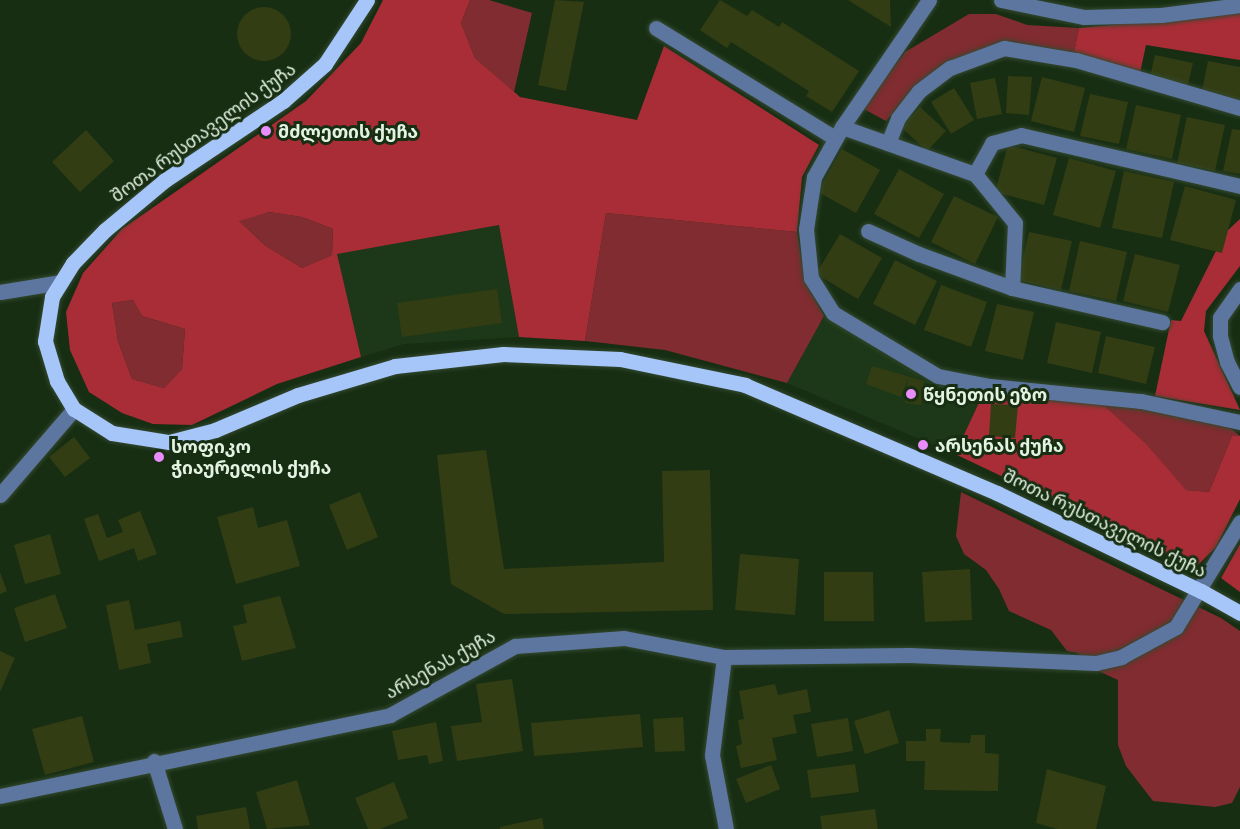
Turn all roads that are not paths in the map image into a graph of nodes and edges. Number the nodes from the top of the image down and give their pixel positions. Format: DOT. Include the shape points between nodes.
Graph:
graph roads {
  1 [pos="367,0"];
  2 [pos="928,0"];
  3 [pos="1001,0"];
  4 [pos="1240,5"];
  5 [pos="656,28"];
  6 [pos="1240,108"];
  7 [pos="839,132"];
  8 [pos="888,143"];
  9 [pos="975,174"];
  10 [pos="1240,186"];
  11 [pos="868,231"];
  12 [pos="61,282"];
  13 [pos="1012,288"];
  14 [pos="1240,289"];
  15 [pos="0,292"];
  16 [pos="1162,322"];
  17 [pos="1240,387"];
  18 [pos="74,409"];
  19 [pos="1240,422"];
  20 [pos="0,495"];
  21 [pos="1240,522"];
  22 [pos="1202,591"];
  23 [pos="1240,613"];
  24 [pos="724,657"];
  25 [pos="154,761"];
  26 [pos="0,796"];
  27 [pos="175,829"];
  28 [pos="726,829"];
  1 -- 12 [label="main road, შოთა რუსთაველის ქუჩა" via="325,64 283,101 165,180 105,230 73,263"];
  2 -- 7 [label="street"];
  3 -- 4 [label="street" via="1084,17 1161,15"];
  5 -- 7 [label="street"];
  6 -- 8 [label="street" via="1076,60 1004,48 950,68 919,91 898,118"];
  7 -- 8 [label="street"];
  7 -- 19 [label="street" via="814,177 806,229 811,278 833,313 938,376 990,386 1141,401"];
  8 -- 9 [label="street"];
  9 -- 10 [label="street" via="992,143 1021,135"];
  9 -- 13 [label="street" via="1015,223"];
  11 -- 13 [label="street"];
  12 -- 15 [label="street"];
  12 -- 18 [label="main road, შოთა რუსთაველის ქუჩა" via="52,297 45,340 57,381"];
  13 -- 16 [label="street"];
  14 -- 17 [label="street" via="1220,318 1227,362"];
  18 -- 20 [label="street"];
  18 -- 22 [label="main road, შოთა რუსთაველის ქუჩა" via="112,433 169,442 215,430 298,395 395,366 502,354 620,359 745,385 997,493"];
  21 -- 22 [label="street, არსენას ქუჩა"];
  22 -- 23 [label="main road, შოთა რუსთაველის ქუჩა"];
  22 -- 24 [label="street, არსენას ქუჩა" via="1176,627 1121,657 1096,663 910,655"];
  24 -- 25 [label="street, არსენას ქუჩა" via="624,638 515,646 390,715"];
  24 -- 28 [label="street" via="712,755"];
  25 -- 26 [label="street, არსენას ქუჩა"];
  25 -- 27 [label="street"];
}
